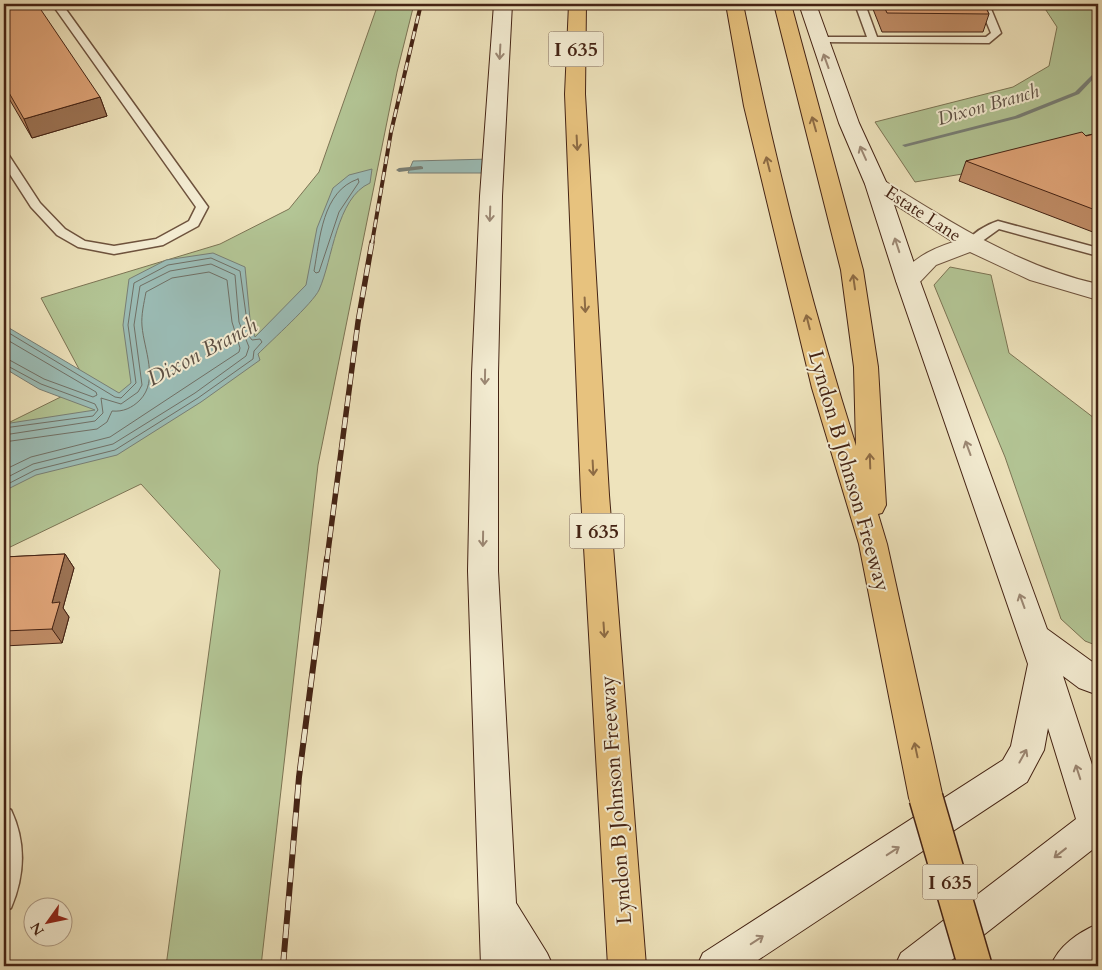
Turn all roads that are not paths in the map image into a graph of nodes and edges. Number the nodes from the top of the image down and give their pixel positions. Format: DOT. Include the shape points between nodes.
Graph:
graph roads {
  1 [pos="57,4"];
  2 [pos="504,4"];
  3 [pos="577,4"];
  4 [pos="734,4"];
  5 [pos="782,4"];
  6 [pos="807,4"];
  7 [pos="860,4"];
  8 [pos="984,4"];
  9 [pos="818,40"];
  10 [pos="873,40"];
  11 [pos="4,156"];
  12 [pos="876,184"];
  13 [pos="970,244"];
  14 [pos="1098,252"];
  15 [pos="908,281"];
  16 [pos="1098,292"];
  17 [pos="874,544"];
  18 [pos="1039,649"];
  19 [pos="1098,681"];
  20 [pos="4,816"];
  21 [pos="1097,828"];
  22 [pos="4,901"];
  23 [pos="498,908"];
  24 [pos="1098,943"];
  25 [pos="500,966"];
  26 [pos="534,966"];
  27 [pos="627,966"];
  28 [pos="716,966"];
  29 [pos="914,966"];
  30 [pos="974,966"];
  31 [pos="1070,966"];
  1 -- 11 [label="lane" via="202,207 194,223 159,242 114,250 82,244 61,232 35,205"];
  2 -- 23 [label="main road, one-way" via="491,196 483,571"];
  3 -- 27 [label="highway, Lyndon B Johnson Freeway / I 635, one-way" via="575,94 595,495"];
  17 -- 4 [label="highway, Lyndon B Johnson Freeway / I 635, one-way" via="825,388 754,106"];
  17 -- 5 [label="highway, one-way" via="866,367 852,270"];
  6 -- 9 [label="main road"];
  7 -- 10 [label="lane"];
  8 -- 10 [label="lane" via="996,33 989,40"];
  9 -- 10 [label="lane"];
  12 -- 9 [label="main road, one-way"];
  12 -- 13 [label="main road, Estate Lane"];
  15 -- 12 [label="main road, one-way"];
  13 -- 14 [label="lane" via="994,227 1008,224"];
  13 -- 15 [label="main road, Estate Lane" via="931,257"];
  13 -- 16 [label="main road, Estate Lane" via="1013,267 1072,288"];
  18 -- 15 [label="main road, one-way"];
  30 -- 17 [label="highway, Lyndon B Johnson Freeway / I 635, one-way, bridge" via="926,798"];
  18 -- 19 [label="main road"];
  21 -- 18 [label="main road, one-way"];
  28 -- 18 [label="main road, one-way" via="1015,771 1027,750"];
  20 -- 22 [label="lane" via="15,842"];
  21 -- 29 [label="main road, one-way"];
  23 -- 25 [label="main road"];
  23 -- 26 [label="main road"];
  24 -- 31 [label="main road"];
}
